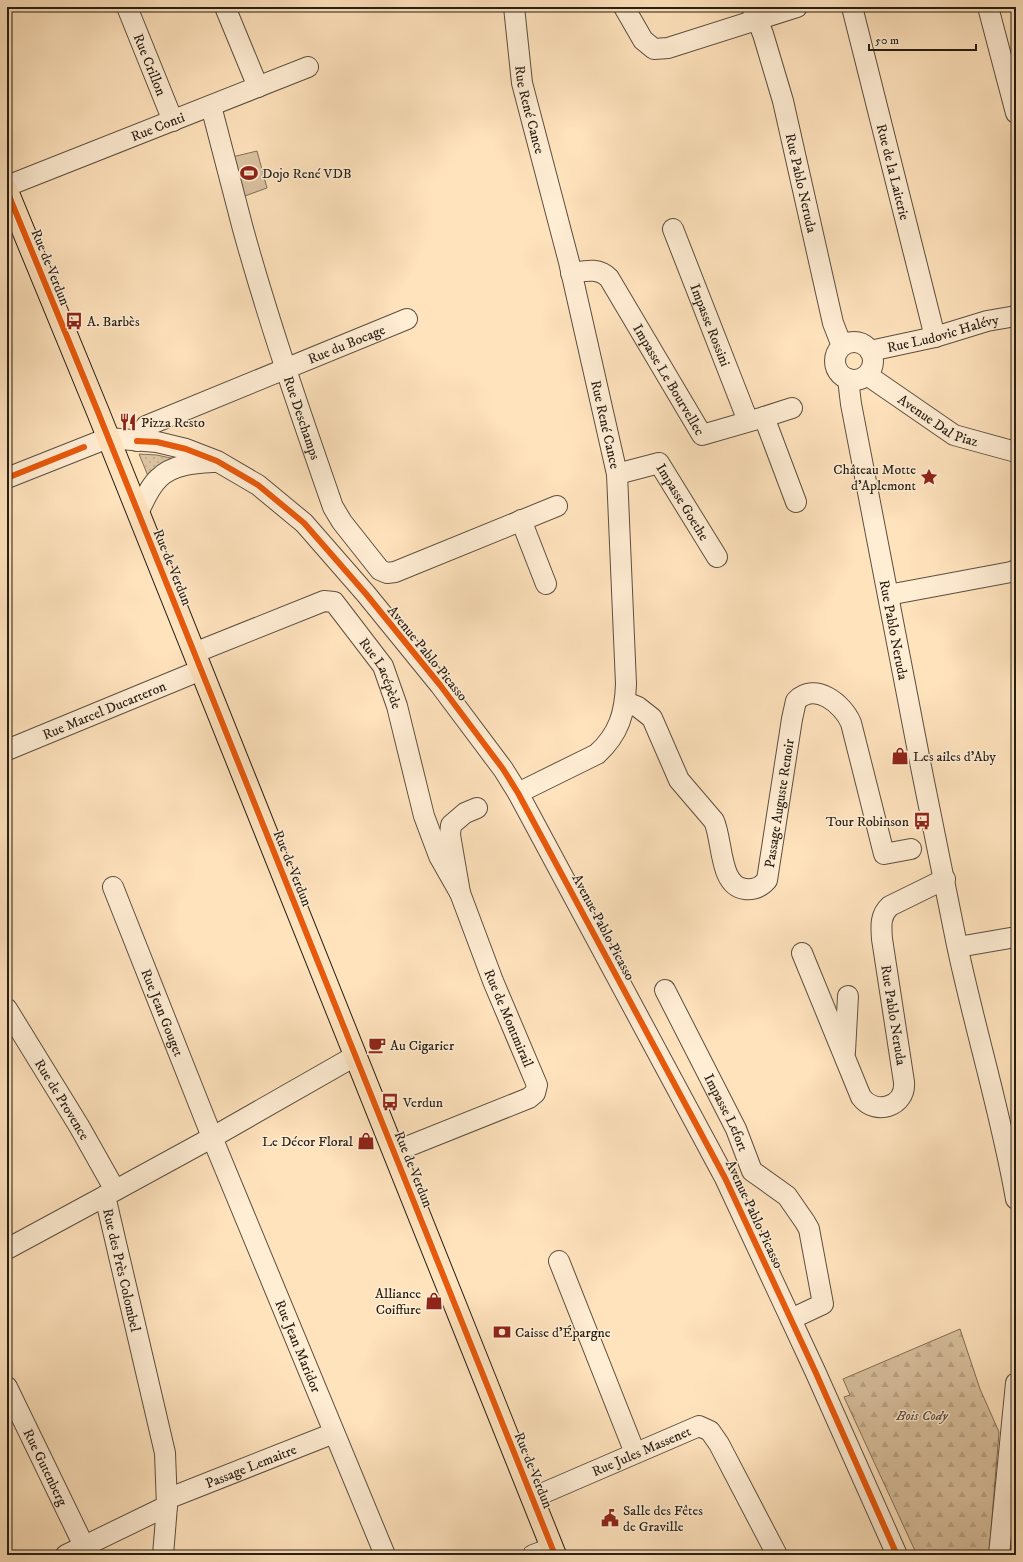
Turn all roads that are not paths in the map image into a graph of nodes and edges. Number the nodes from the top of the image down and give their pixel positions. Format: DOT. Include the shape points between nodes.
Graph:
graph roads {
  1 [pos="127,7"];
  2 [pos="226,7"];
  3 [pos="514,7"];
  4 [pos="624,7"];
  5 [pos="797,7"];
  6 [pos="852,7"];
  7 [pos="988,7"];
  8 [pos="754,13"];
  9 [pos="308,67"];
  10 [pos="258,87"];
  11 [pos="211,106"];
  12 [pos="1016,113"];
  13 [pos="173,121"];
  14 [pos="7,186"];
  15 [pos="7,191"];
  16 [pos="674,229"];
  17 [pos="571,273"];
  18 [pos="1016,316"];
  19 [pos="407,319"];
  20 [pos="935,337"];
  21 [pos="842,346"];
  22 [pos="870,351"];
  23 [pos="285,368"];
  24 [pos="858,377"];
  25 [pos="792,408"];
  26 [pos="756,419"];
  27 [pos="108,438"];
  28 [pos="137,441"];
  29 [pos="1016,452"];
  30 [pos="217,461"];
  31 [pos="617,474"];
  32 [pos="7,478"];
  33 [pos="796,502"];
  34 [pos="556,506"];
  35 [pos="138,513"];
  36 [pos="521,520"];
  37 [pos="717,557"];
  38 [pos="1016,570"];
  39 [pos="546,584"];
  40 [pos="888,595"];
  41 [pos="198,662"];
  42 [pos="626,702"];
  43 [pos="7,750"];
  44 [pos="518,792"];
  45 [pos="477,808"];
  46 [pos="911,850"];
  47 [pos="944,879"];
  48 [pos="113,887"];
  49 [pos="460,893"];
  50 [pos="1016,937"];
  51 [pos="958,947"];
  52 [pos="802,953"];
  53 [pos="665,990"];
  54 [pos="848,996"];
  55 [pos="7,1009"];
  56 [pos="355,1056"];
  57 [pos="845,1058"];
  58 [pos="213,1137"];
  59 [pos="394,1152"];
  60 [pos="110,1193"];
  61 [pos="1016,1200"];
  62 [pos="7,1249"];
  63 [pos="559,1261"];
  64 [pos="791,1319"];
  65 [pos="1016,1382"];
  66 [pos="7,1387"];
  67 [pos="334,1433"];
  68 [pos="635,1453"];
  69 [pos="532,1498"];
  70 [pos="167,1503"];
  71 [pos="84,1546"];
  72 [pos="547,1553"];
  73 [pos="66,1555"];
  74 [pos="163,1555"];
  75 [pos="385,1555"];
  76 [pos="777,1555"];
  77 [pos="897,1555"];
  78 [pos="999,1555"];
  1 -- 13 [label="street, Rue Crillon"];
  2 -- 10 [label="street"];
  3 -- 17 [label="street, Rue René Cance" via="522,83"];
  4 -- 8 [label="street" via="643,40 654,49 668,48"];
  5 -- 8 [label="street"];
  6 -- 20 [label="street, Rue de la Laiterie"];
  7 -- 12 [label="street"];
  8 -- 21 [label="street, Rue Pablo Neruda" via="783,101 833,323"];
  9 -- 10 [label="street, Rue Conti"];
  10 -- 11 [label="street, Rue Conti"];
  11 -- 13 [label="street, Rue Conti"];
  11 -- 23 [label="street, Rue Deschamps" via="243,230"];
  13 -- 14 [label="street, Rue Conti"];
  15 -- 27 [label="main road, Rue de Verdun"];
  16 -- 26 [label="street, Impasse Rossini"];
  17 -- 26 [label="street, Impasse Le Bourvellec" via="595,270 609,278 702,435"];
  17 -- 31 [label="street, Rue René Cance"];
  18 -- 20 [label="street, Rue Ludovic Halévy" via="987,321"];
  19 -- 23 [label="street, Rue du Bocage"];
  20 -- 22 [label="street, Rue Ludovic Halévy"];
  21 -- 22 [label="street" via="855,342 864,345"];
  21 -- 24 [label="street" via="836,356 836,367 843,377"];
  22 -- 24 [label="street" via="873,356 872,367"];
  23 -- 28 [label="street, Rue du Bocage" via="146,426"];
  23 -- 36 [label="street, Rue Deschamps" via="333,507 380,570 387,573 395,572"];
  24 -- 29 [label="street, Avenue Dal Piaz" via="954,435"];
  24 -- 40 [label="street, Rue Pablo Neruda" via="851,404"];
  25 -- 26 [label="street, Impasse Le Bourvellec"];
  26 -- 33 [label="street, Impasse Rossini"];
  27 -- 28 [label="street, Avenue Pablo Picasso"];
  27 -- 32 [label="street"];
  27 -- 35 [label="main road, Rue de Verdun"];
  28 -- 30 [label="street, Avenue Pablo Picasso" via="157,442 186,449"];
  30 -- 35 [label="street" via="192,463 171,470 159,478 151,488"];
  30 -- 44 [label="street, Avenue Pablo Picasso" via="258,485 304,523 440,685"];
  31 -- 37 [label="street, Impasse Goethe" via="659,463"];
  31 -- 42 [label="street, Rue René Cance"];
  34 -- 36 [label="street, Rue Deschamps"];
  35 -- 41 [label="main road, Rue de Verdun"];
  36 -- 39 [label="street"];
  38 -- 40 [label="street"];
  40 -- 47 [label="street, Rue Pablo Neruda"];
  41 -- 43 [label="street, Rue Marcel Ducarteron"];
  41 -- 49 [label="street, Rue Lacépède" via="324,601 334,602 383,666 397,706 424,816 438,856"];
  41 -- 56 [label="main road, Rue de Verdun"];
  42 -- 44 [label="street, Rue René Cance" via="619,728 597,754"];
  42 -- 46 [label="street, Passage Auguste Renoir" via="638,707 652,718 679,780 714,821 718,829 726,874 735,886 752,890 767,880 793,713 796,701 805,694 830,698 847,714 884,854"];
  44 -- 64 [label="street, Avenue Pablo Picasso" via="725,1178"];
  45 -- 49 [label="street, Rue de Montmirail" via="465,813 452,825 450,835"];
  47 -- 51 [label="street, Rue Pablo Neruda"];
  47 -- 57 [label="street, Rue Pablo Neruda" via="890,906 884,911 881,926 905,1089 902,1096 895,1104 889,1106 870,1105 861,1097"];
  48 -- 58 [label="street, Rue Jean Gouget"];
  49 -- 59 [label="street, Rue de Montmirail" via="493,981 537,1085 535,1093"];
  50 -- 51 [label="street"];
  51 -- 61 [label="street, Rue Pablo Neruda" via="994,1094"];
  52 -- 57 [label="street, Rue Pablo Neruda"];
  53 -- 64 [label="street, Impasse Lefort" via="736,1129 752,1171 787,1196 809,1229 823,1304"];
  54 -- 57 [label="street, Rue Pablo Neruda"];
  55 -- 60 [label="street, Rue de Provence" via="79,1126"];
  56 -- 58 [label="street, Rue des Près Colombel"];
  56 -- 59 [label="main road, Rue de Verdun"];
  58 -- 60 [label="street, Rue des Près Colombel"];
  58 -- 67 [label="street, Rue Jean Maridor"];
  59 -- 69 [label="main road, Rue de Verdun"];
  60 -- 62 [label="street"];
  60 -- 70 [label="street, Rue des Près Colombel" via="165,1452"];
  63 -- 68 [label="street"];
  64 -- 77 [label="street, Avenue Pablo Picasso"];
  65 -- 78 [label="street"];
  66 -- 71 [label="street, Rue Gutenberg"];
  67 -- 70 [label="street, Passage Lemaitre"];
  67 -- 75 [label="street, Rue Jean Maridor"];
  68 -- 69 [label="street, Rue Jules Massenet"];
  68 -- 76 [label="street, Rue Jules Massenet" via="699,1426 710,1431"];
  69 -- 72 [label="main road, Rue de Verdun"];
  70 -- 71 [label="street, Passage Lemaitre"];
  70 -- 74 [label="street, Rue des Près Colombel"];
  71 -- 73 [label="street, Passage Lemaitre"];
}
